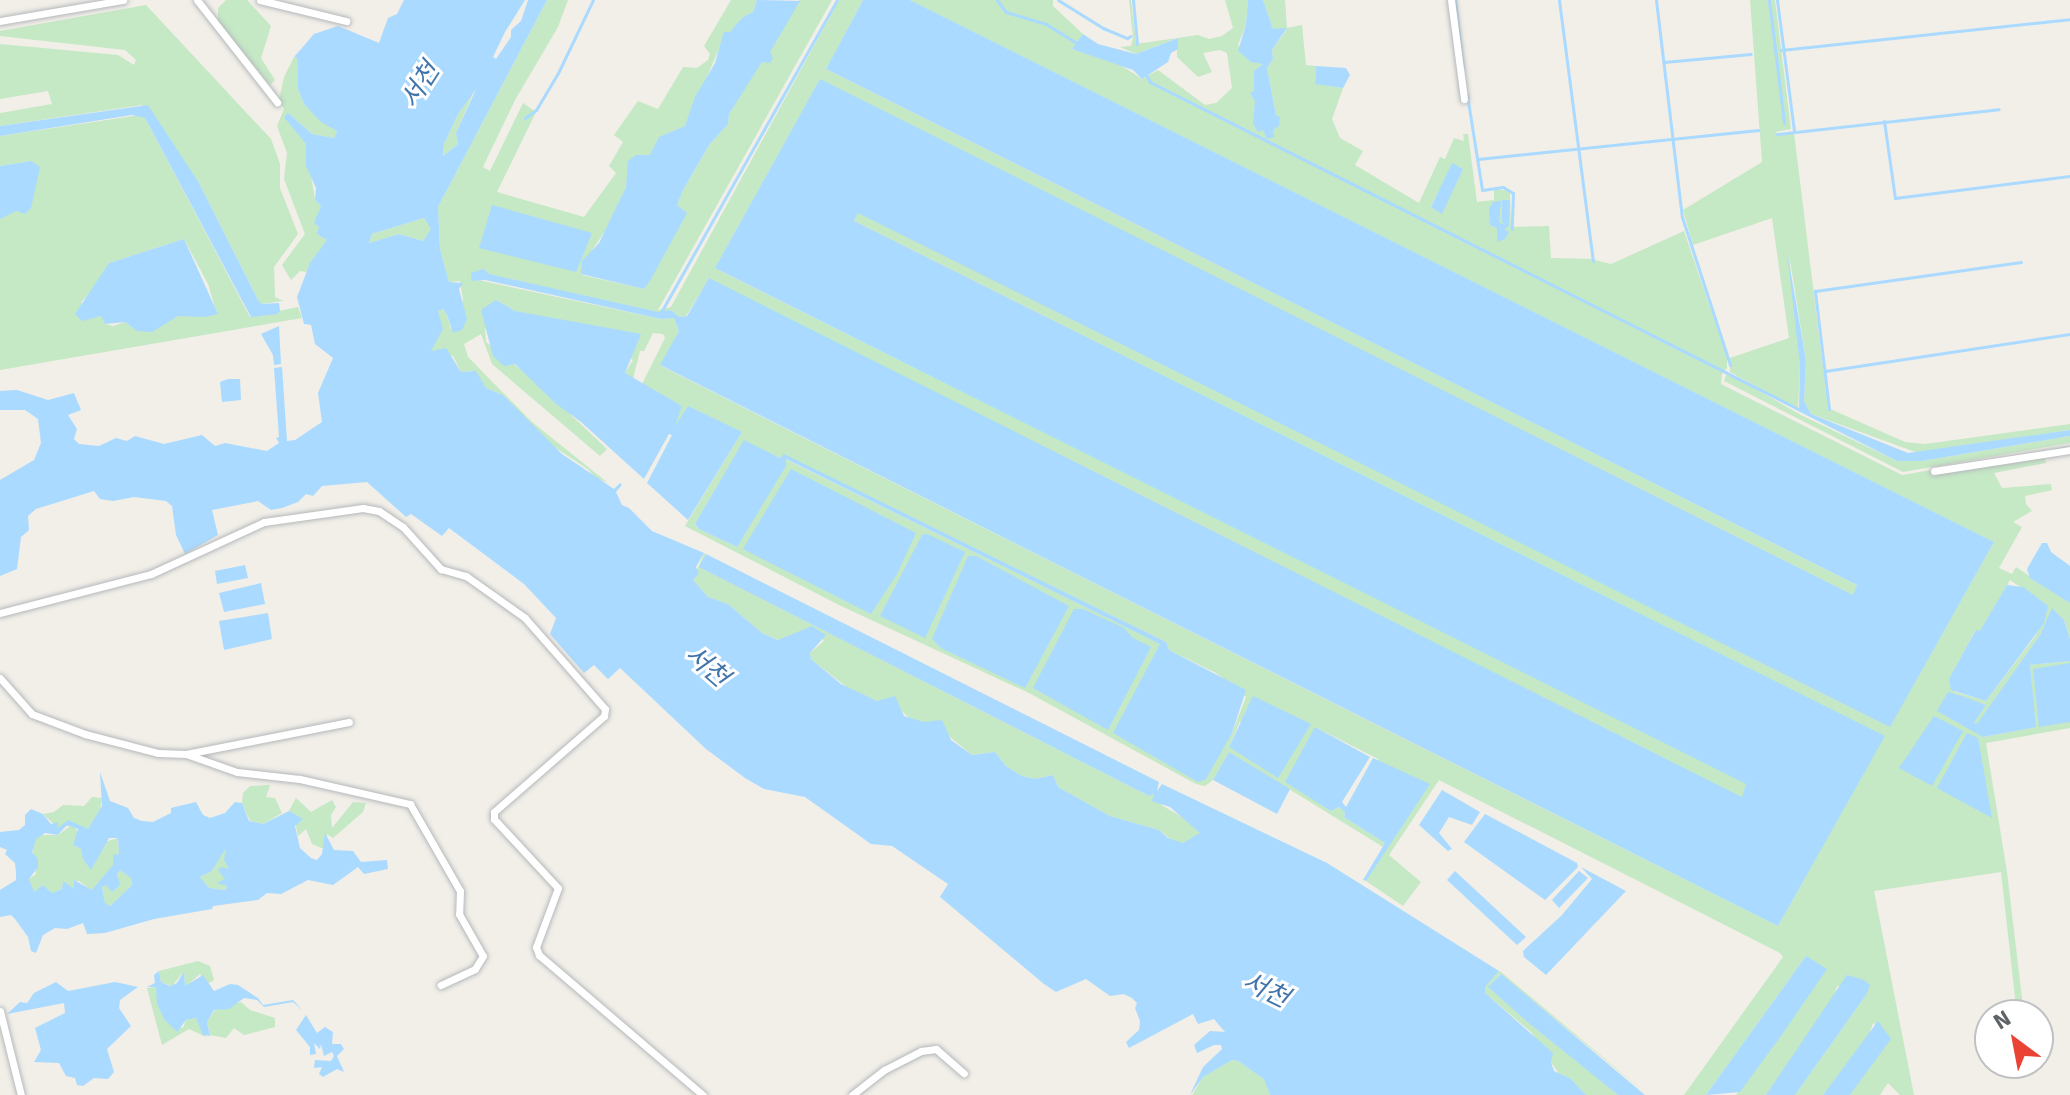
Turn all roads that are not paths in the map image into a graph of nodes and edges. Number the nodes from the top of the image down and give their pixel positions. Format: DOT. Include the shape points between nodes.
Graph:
graph roads {
  1 [pos="123,0"];
  2 [pos="197,0"];
  3 [pos="260,0"];
  4 [pos="1451,0"];
  5 [pos="0,21"];
  6 [pos="346,21"];
  7 [pos="1464,99"];
  8 [pos="277,102"];
  9 [pos="2070,450"];
  10 [pos="1934,471"];
  11 [pos="0,613"];
  12 [pos="0,678"];
  13 [pos="349,722"];
  14 [pos="186,754"];
  15 [pos="440,985"];
  16 [pos="0,1011"];
  17 [pos="964,1073"];
  18 [pos="21,1095"];
  19 [pos="703,1095"];
  20 [pos="852,1095"];
  1 -- 5 [label="street"];
  2 -- 8 [label="street"];
  3 -- 6 [label="street"];
  4 -- 7 [label="street"];
  9 -- 10 [label="street"];
  11 -- 19 [label="street" via="151,574 264,522 363,508 379,511 403,527 441,569 466,576 525,618 605,709 604,716 494,812 494,819 558,888 536,947 539,955"];
  12 -- 14 [label="street" via="32,714 158,753"];
  13 -- 14 [label="street"];
  14 -- 15 [label="street" via="237,772 300,779 410,804 460,891 459,914 483,956 475,969"];
  16 -- 18 [label="street"];
  17 -- 20 [label="street" via="936,1049 921,1051"];
}
